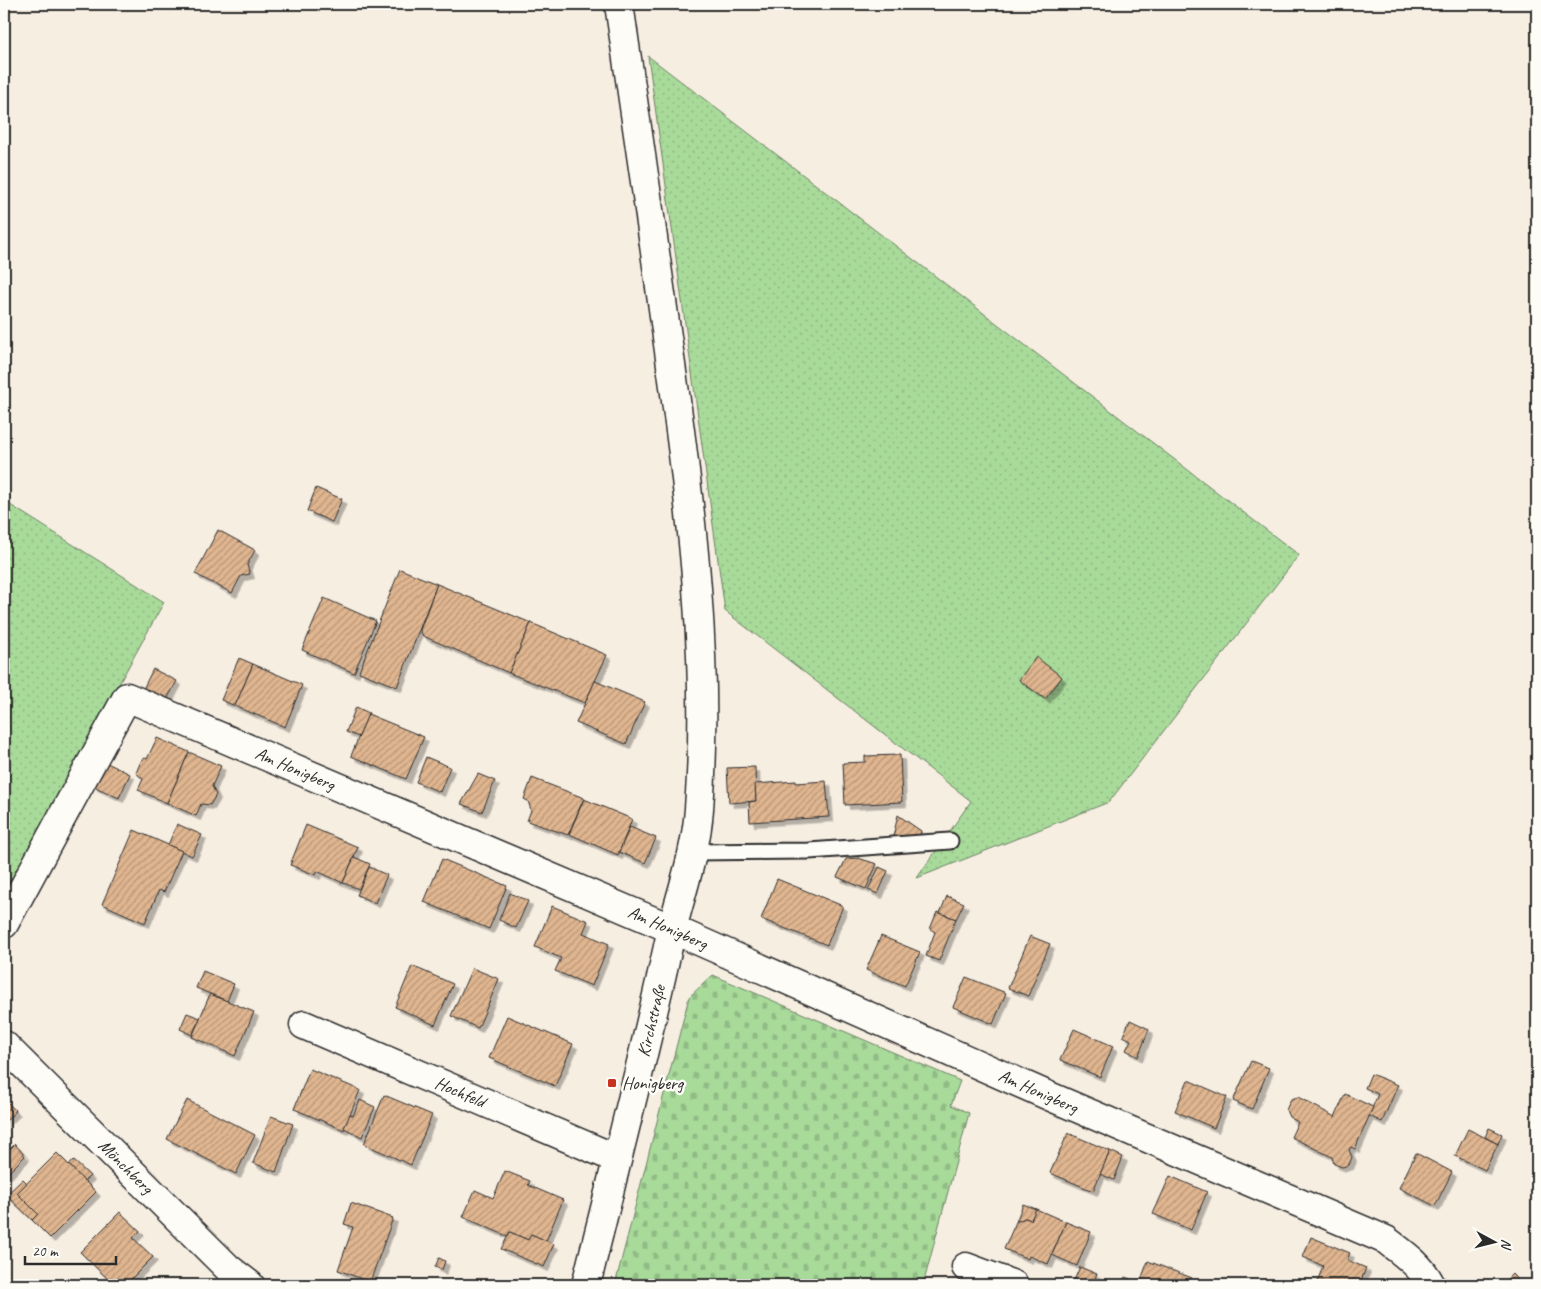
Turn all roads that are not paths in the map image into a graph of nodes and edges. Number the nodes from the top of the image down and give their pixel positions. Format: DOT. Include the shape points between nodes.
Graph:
graph roads {
  1 [pos="619,4"];
  2 [pos="950,841"];
  3 [pos="692,852"];
  4 [pos="4,924"];
  5 [pos="672,929"];
  6 [pos="304,1025"];
  7 [pos="4,1045"];
  8 [pos="617,1159"];
  9 [pos="966,1267"];
  10 [pos="1425,1282"];
  11 [pos="245,1284"];
  12 [pos="586,1285"];
  13 [pos="1014,1285"];
  1 -- 3 [label="street, Kirchstraße" via="691,524 702,679 699,812"];
  2 -- 3 [label="lane" via="809,851"];
  3 -- 5 [label="street, Kirchstraße"];
  4 -- 5 [label="street, Am Honigberg" via="127,697"];
  5 -- 8 [label="street, Kirchstraße"];
  5 -- 10 [label="street, Am Honigberg" via="1049,1096 1386,1240 1408,1257"];
  6 -- 8 [label="street, Hochfeld"];
  7 -- 11 [label="street, Mönchberg"];
  8 -- 12 [label="street, Kirchstraße"];
  9 -- 13 [label="street"];
}
